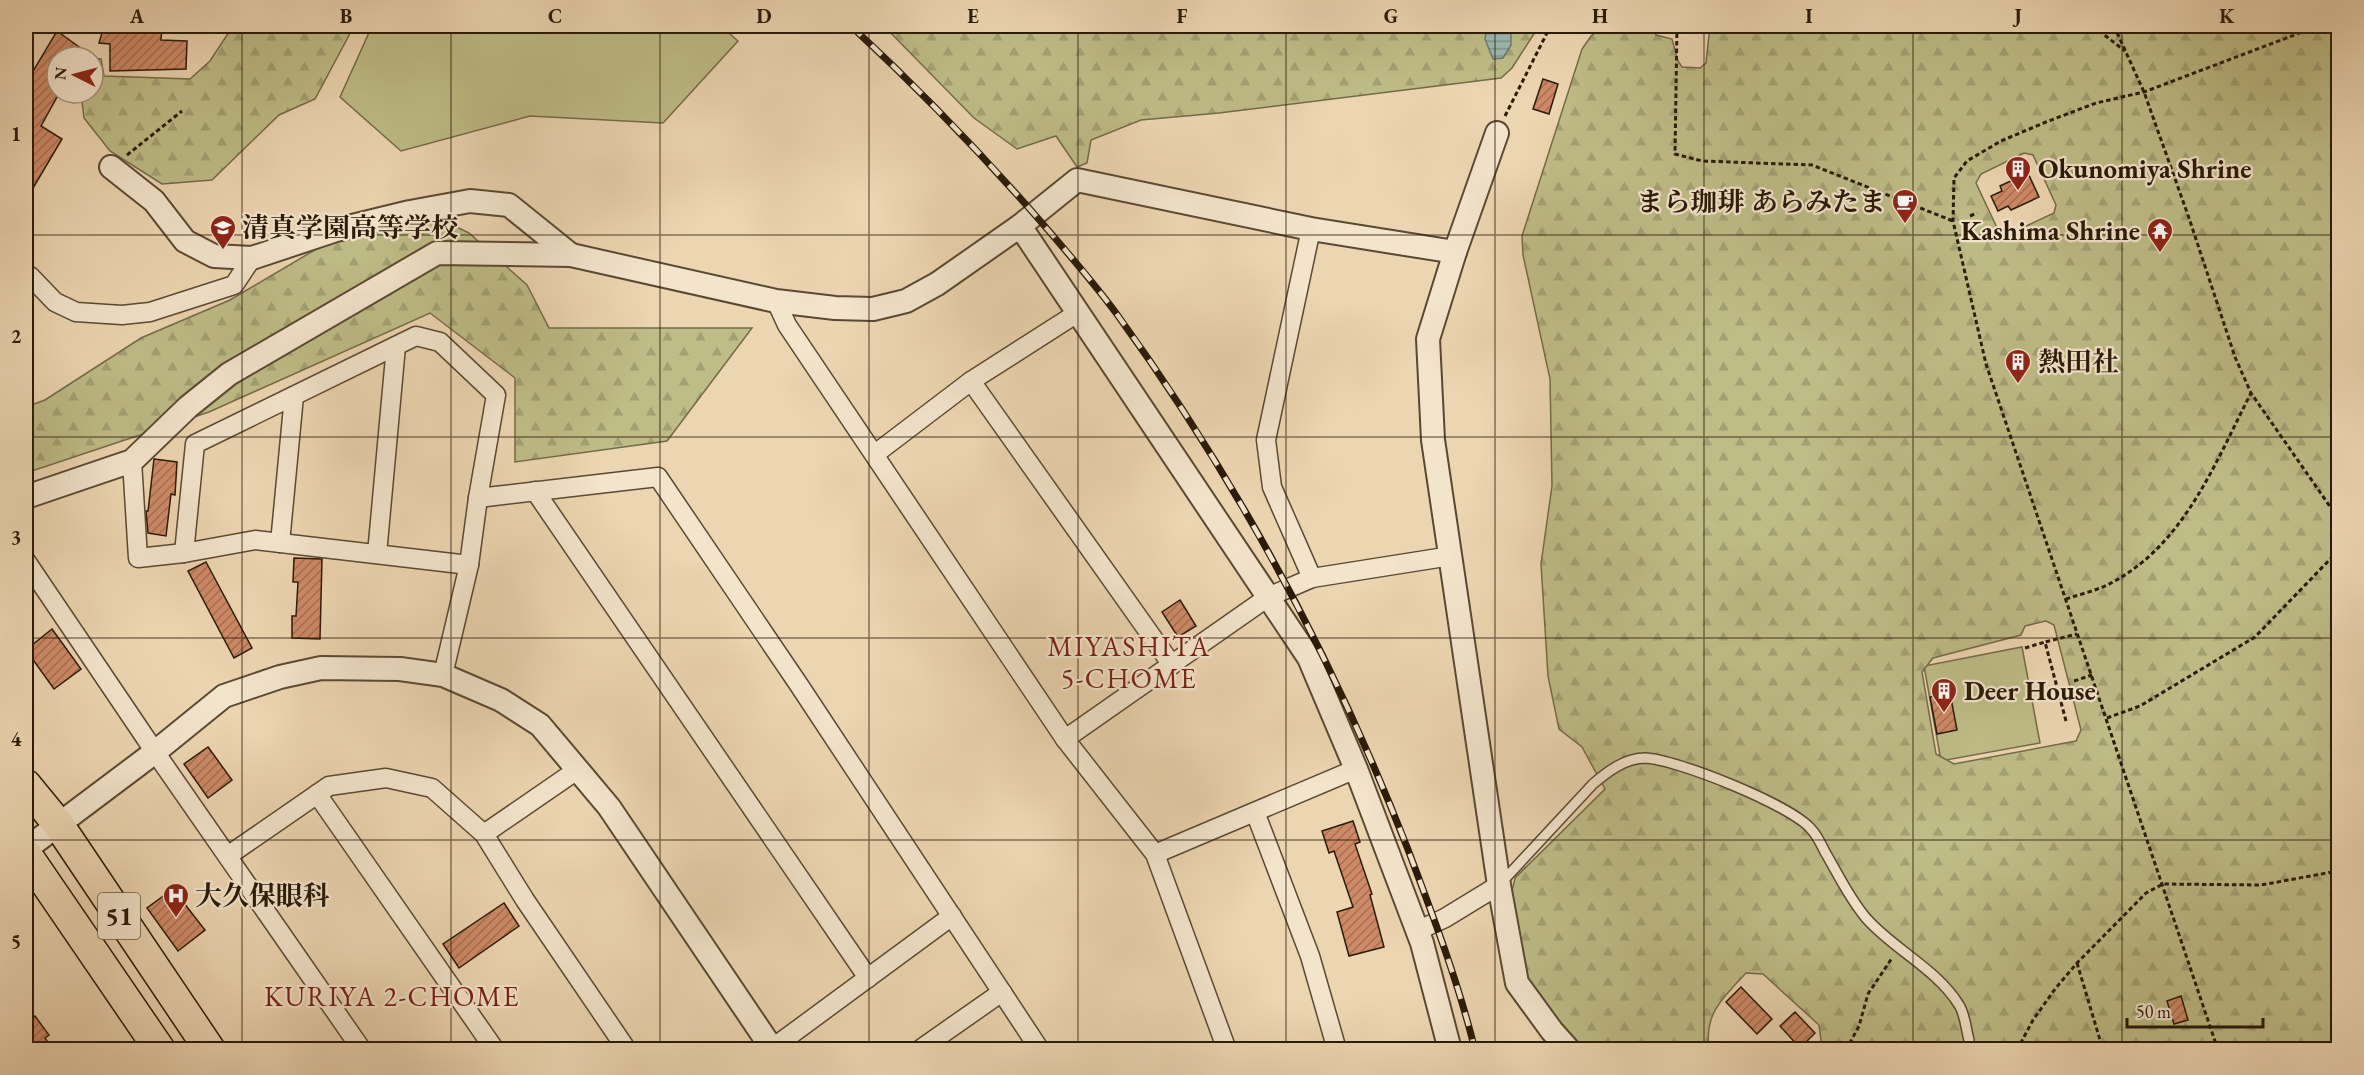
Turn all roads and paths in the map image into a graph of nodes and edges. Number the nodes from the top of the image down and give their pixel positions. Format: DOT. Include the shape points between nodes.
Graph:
graph roads {
  1 [pos="1555,26"];
  2 [pos="1677,26"];
  3 [pos="2093,26"];
  4 [pos="2114,26"];
  5 [pos="2318,26"];
  6 [pos="2126,52"];
  7 [pos="2144,92"];
  8 [pos="182,111"];
  9 [pos="1497,133"];
  10 [pos="111,167"];
  11 [pos="1977,213"];
  12 [pos="1970,216"];
  13 [pos="1953,221"];
  14 [pos="1020,226"];
  15 [pos="1311,229"];
  16 [pos="1455,252"];
  17 [pos="571,255"];
  18 [pos="252,258"];
  19 [pos="30,276"];
  20 [pos="776,301"];
  21 [pos="1079,312"];
  22 [pos="396,346"];
  23 [pos="971,381"];
  24 [pos="2251,393"];
  25 [pos="294,396"];
  26 [pos="875,454"];
  27 [pos="132,460"];
  28 [pos="535,491"];
  29 [pos="26,497"];
  30 [pos="478,498"];
  31 [pos="2338,518"];
  32 [pos="280,543"];
  33 [pos="2338,551"];
  34 [pos="184,553"];
  35 [pos="377,554"];
  36 [pos="1451,556"];
  37 [pos="26,561"];
  38 [pos="469,565"];
  39 [pos="1312,578"];
  40 [pos="1268,597"];
  41 [pos="2066,599"];
  42 [pos="2077,634"];
  43 [pos="2045,642"];
  44 [pos="2025,648"];
  45 [pos="1172,665"];
  46 [pos="443,675"];
  47 [pos="2092,675"];
  48 [pos="2074,681"];
  49 [pos="2107,718"];
  50 [pos="2066,721"];
  51 [pos="1065,739"];
  52 [pos="155,752"];
  53 [pos="1356,769"];
  54 [pos="578,770"];
  55 [pos="26,785"];
  56 [pos="317,794"];
  57 [pos="1255,812"];
  58 [pos="58,824"];
  59 [pos="484,834"];
  60 [pos="26,849"];
  61 [pos="26,854"];
  62 [pos="1155,854"];
  63 [pos="229,855"];
  64 [pos="2338,871"];
  65 [pos="2163,884"];
  66 [pos="1499,885"];
  67 [pos="952,916"];
  68 [pos="1417,931"];
  69 [pos="1900,947"];
  70 [pos="2077,963"];
  71 [pos="868,978"];
  72 [pos="1002,992"];
  73 [pos="1969,1040"];
  74 [pos="772,1049"];
  75 [pos="160,1050"];
  76 [pos="210,1050"];
  77 [pos="362,1050"];
  78 [pos="495,1050"];
  79 [pos="627,1050"];
  80 [pos="924,1050"];
  81 [pos="1040,1050"];
  82 [pos="1227,1050"];
  83 [pos="1337,1050"];
  84 [pos="1450,1050"];
  85 [pos="1569,1050"];
  86 [pos="1846,1050"];
  87 [pos="2017,1050"];
  88 [pos="2103,1050"];
  89 [pos="2218,1050"];
  1 -- 9 [label="path"];
  2 -- 13 [label="path" via="1676,154 1702,161 1812,165"];
  3 -- 6 [label="path"];
  4 -- 6 [label="path"];
  5 -- 7 [label="path"];
  6 -- 7 [label="path"];
  7 -- 13 [label="path" via="2096,103 2046,122 1967,161 1954,178"];
  7 -- 24 [label="path" via="2235,357"];
  8 -- 10 [label="path"];
  9 -- 16 [label="street"];
  10 -- 18 [label="street" via="154,201 185,241 214,256"];
  11 -- 12 [label="path"];
  13 -- 41 [label="path" via="1986,364"];
  14 -- 15 [label="street" via="1077,180"];
  14 -- 20 [label="street" via="906,301 873,309"];
  14 -- 21 [label="street"];
  15 -- 16 [label="street"];
  15 -- 39 [label="street" via="1266,440 1272,487"];
  16 -- 36 [label="street" via="1428,339 1433,440"];
  17 -- 18 [label="street" via="509,205 461,201 336,230"];
  17 -- 20 [label="street"];
  17 -- 27 [label="street" via="437,254 229,374"];
  18 -- 19 [label="street" via="234,285 150,312 122,315 76,312 55,303"];
  20 -- 26 [label="street" via="787,325"];
  21 -- 23 [label="street"];
  21 -- 40 [label="street"];
  22 -- 25 [label="street"];
  22 -- 30 [label="street" via="416,336 440,342 496,395"];
  22 -- 35 [label="street"];
  23 -- 26 [label="street"];
  23 -- 45 [label="street"];
  24 -- 31 [label="path"];
  24 -- 41 [label="path" via="2182,521 2134,570 2111,584"];
  25 -- 32 [label="street"];
  25 -- 34 [label="street" via="195,444"];
  26 -- 51 [label="street"];
  27 -- 29 [label="street"];
  27 -- 34 [label="street" via="138,558"];
  28 -- 30 [label="street"];
  28 -- 67 [label="street" via="658,477"];
  28 -- 71 [label="street"];
  30 -- 38 [label="street"];
  32 -- 34 [label="street" via="255,540"];
  32 -- 35 [label="street"];
  33 -- 49 [label="path" via="2255,638 2140,705"];
  35 -- 38 [label="street"];
  36 -- 39 [label="street"];
  36 -- 66 [label="street"];
  37 -- 52 [label="street"];
  38 -- 46 [label="street"];
  39 -- 40 [label="street"];
  40 -- 45 [label="street"];
  40 -- 53 [label="street" via="1309,658"];
  41 -- 42 [label="path"];
  42 -- 43 [label="path"];
  42 -- 47 [label="path"];
  43 -- 44 [label="path"];
  43 -- 50 [label="path"];
  45 -- 51 [label="street"];
  46 -- 52 [label="street" via="400,669 321,668 280,677 224,696"];
  46 -- 54 [label="street" via="501,700 540,725"];
  47 -- 48 [label="path"];
  47 -- 49 [label="path"];
  49 -- 65 [label="path"];
  51 -- 62 [label="street"];
  52 -- 58 [label="street"];
  52 -- 63 [label="street"];
  53 -- 57 [label="street"];
  53 -- 68 [label="street"];
  54 -- 59 [label="street"];
  54 -- 74 [label="street" via="609,807"];
  55 -- 58 [label="highway, 51"];
  56 -- 59 [label="street" via="329,786 386,778 432,788"];
  56 -- 63 [label="street"];
  56 -- 78 [label="street"];
  57 -- 62 [label="street"];
  57 -- 83 [label="street" via="1310,956"];
  58 -- 60 [label="street"];
  58 -- 76 [label="highway, 51"];
  59 -- 79 [label="street"];
  61 -- 75 [label="highway, 51"];
  62 -- 82 [label="street"];
  63 -- 77 [label="street"];
  64 -- 65 [label="path" via="2261,885"];
  65 -- 70 [label="path" via="2145,893"];
  65 -- 89 [label="path"];
  66 -- 68 [label="street"];
  66 -- 69 [label="lane" via="1608,771 1643,758 1672,762 1801,819 1812,829 1867,919"];
  66 -- 85 [label="street" via="1517,983"];
  67 -- 71 [label="street"];
  67 -- 72 [label="street"];
  68 -- 84 [label="street"];
  69 -- 73 [label="lane" via="1960,1006"];
  69 -- 86 [label="path" via="1868,994 1859,1026"];
  70 -- 87 [label="path" via="2032,1020"];
  70 -- 88 [label="path"];
  71 -- 74 [label="street"];
  72 -- 80 [label="street"];
  72 -- 81 [label="street"];
}
